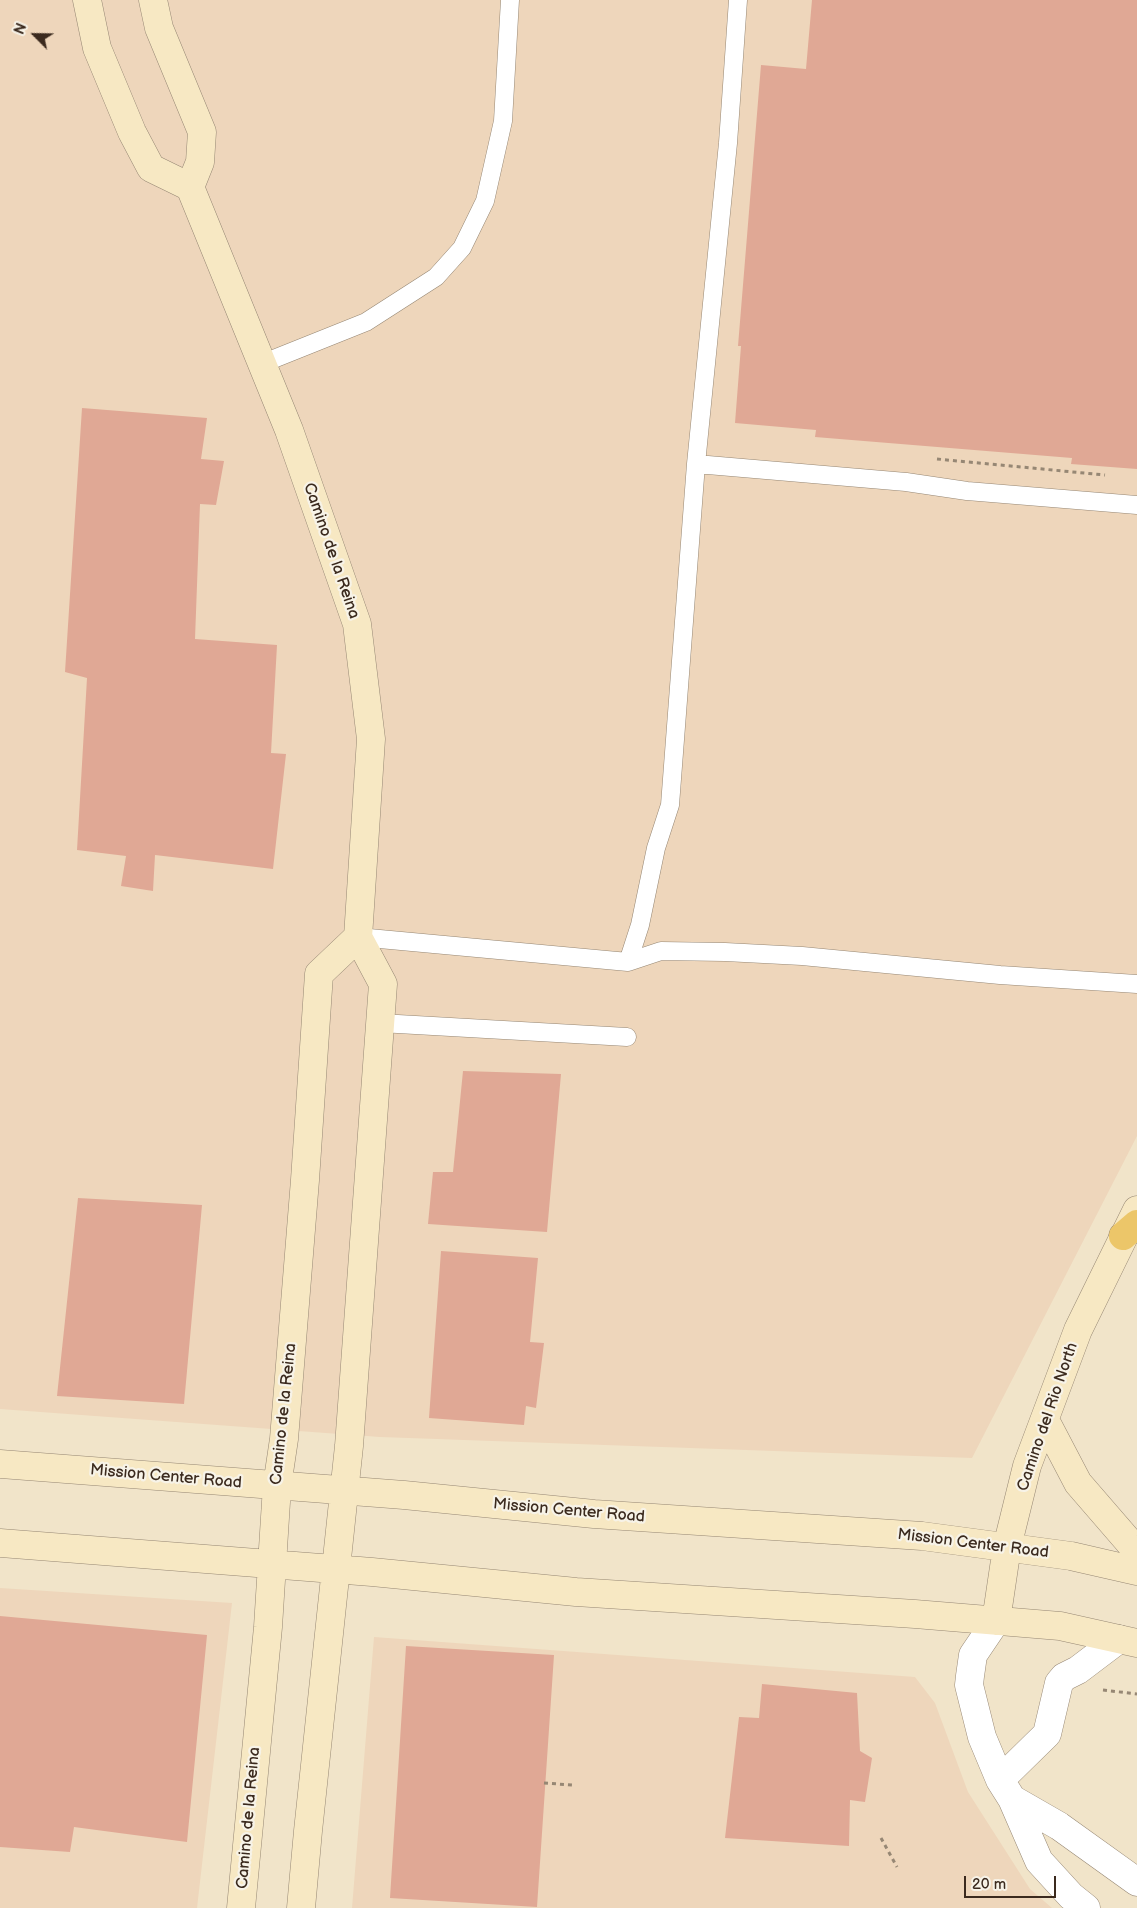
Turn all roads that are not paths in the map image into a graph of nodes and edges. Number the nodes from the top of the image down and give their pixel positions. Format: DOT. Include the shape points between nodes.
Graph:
graph roads {
  1 [pos="87,0"];
  2 [pos="153,0"];
  3 [pos="510,0"];
  4 [pos="738,0"];
  5 [pos="190,187"];
  6 [pos="261,364"];
  7 [pos="696,464"];
  8 [pos="1137,505"];
  9 [pos="358,937"];
  10 [pos="628,962"];
  11 [pos="1137,984"];
  12 [pos="380,1023"];
  13 [pos="627,1038"];
  14 [pos="1137,1210"];
  15 [pos="1130,1230"];
  16 [pos="1045,1420"];
  17 [pos="0,1464"];
  18 [pos="277,1486"];
  19 [pos="344,1491"];
  20 [pos="0,1542"];
  21 [pos="1007,1547"];
  22 [pos="1137,1547"];
  23 [pos="273,1564"];
  24 [pos="337,1570"];
  25 [pos="1137,1571"];
  26 [pos="996,1621"];
  27 [pos="1128,1641"];
  28 [pos="1006,1790"];
  29 [pos="1137,1882"];
  30 [pos="241,1908"];
  31 [pos="301,1908"];
  32 [pos="1086,1908"];
  1 -- 5 [label="main road" via="97,48 132,132 151,168"];
  2 -- 5 [label="main road" via="159,28 202,132 200,162"];
  3 -- 6 [label="lane" via="503,121 485,201 462,248 436,277 366,322"];
  4 -- 7 [label="lane" via="728,143"];
  5 -- 6 [label="main road, Camino de la Reina"];
  6 -- 9 [label="main road, Camino de la Reina" via="289,430 357,624 371,739"];
  7 -- 8 [label="lane"];
  7 -- 10 [label="lane" via="670,805"];
  9 -- 10 [label="lane"];
  9 -- 12 [label="main road" via="383,984"];
  9 -- 18 [label="main road, Camino de la Reina" via="319,974 303,1208 284,1439"];
  10 -- 11 [label="lane" via="661,951 725,952"];
  12 -- 13 [label="lane"];
  12 -- 19 [label="main road"];
  14 -- 15 [label="main road, Camino del Rio North"];
  15 -- 16 [label="main road, Camino del Rio North" via="1078,1330"];
  16 -- 21 [label="main road, Camino del Rio North" via="1028,1466"];
  16 -- 22 [label="main road" via="1078,1483"];
  17 -- 18 [label="main road, Mission Center Road"];
  18 -- 19 [label="main road, Mission Center Road"];
  18 -- 23 [label="main road, Camino de la Reina"];
  19 -- 21 [label="main road, Mission Center Road" via="594,1514 922,1536"];
  19 -- 24 [label="main road"];
  20 -- 23 [label="main road"];
  21 -- 25 [label="main road, Mission Center Road" via="1071,1556"];
  21 -- 26 [label="main road, Camino del Rio North"];
  23 -- 24 [label="main road"];
  23 -- 30 [label="main road, Camino de la Reina"];
  24 -- 26 [label="main road" via="576,1592"];
  24 -- 31 [label="main road"];
  26 -- 27 [label="main road" via="1060,1626"];
  26 -- 28 [label="street, Camino del Rio North" via="973,1655 969,1685 982,1737"];
  27 -- 28 [label="street" via="1064,1677 1059,1683 1047,1734"];
  28 -- 29 [label="street"];
  28 -- 32 [label="street, Camino del Rio North" via="1039,1861 1070,1896"];
}
